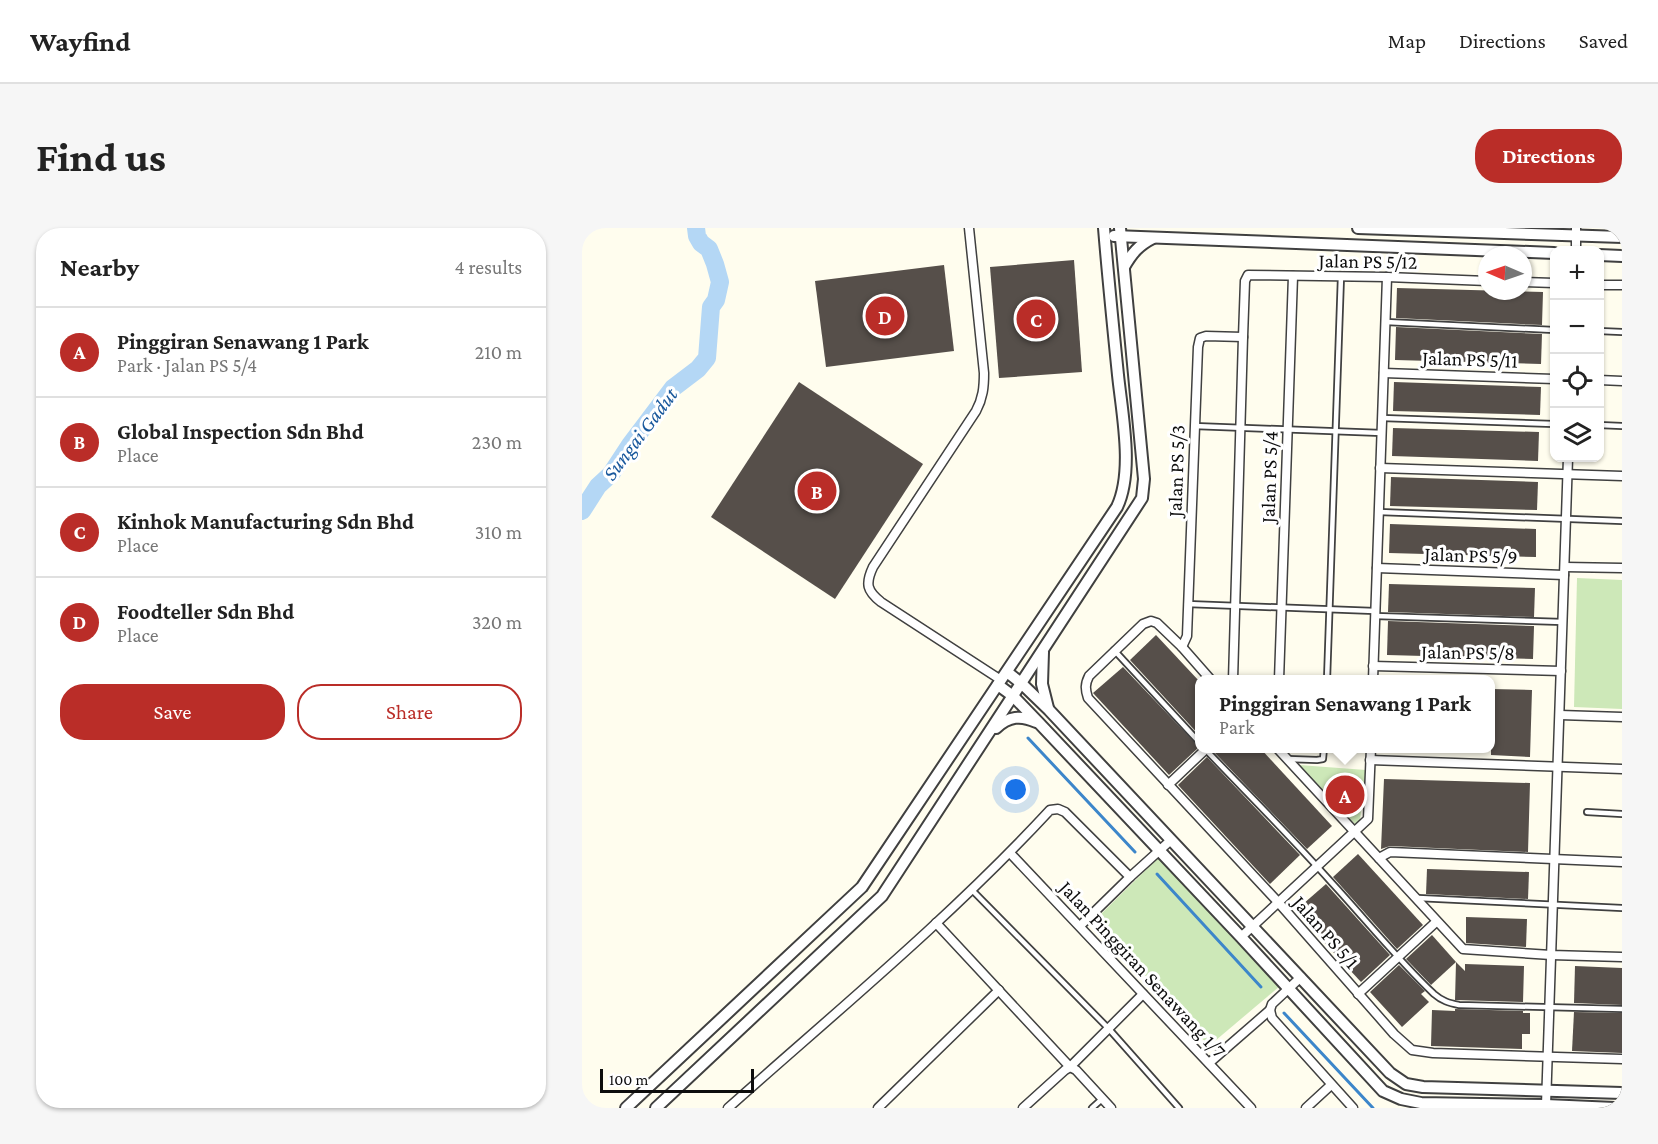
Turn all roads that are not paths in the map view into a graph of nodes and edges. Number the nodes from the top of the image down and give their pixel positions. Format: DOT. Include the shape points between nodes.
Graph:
graph roads {
  1 [pos="969,228"];
  2 [pos="1358,228"];
  3 [pos="1576,231"];
  4 [pos="1104,232"];
  5 [pos="1120,232"];
  6 [pos="1622,237"];
  7 [pos="1153,238"];
  8 [pos="1550,253"];
  9 [pos="1604,255"];
  10 [pos="1622,256"];
  11 [pos="1124,267"];
  12 [pos="1293,276"];
  13 [pos="1341,276"];
  14 [pos="1387,277"];
  15 [pos="1478,281"];
  16 [pos="1532,282"];
  17 [pos="1550,283"];
  18 [pos="1604,285"];
  19 [pos="1622,285"];
  20 [pos="1386,322"];
  21 [pos="1550,330"];
  22 [pos="1604,332"];
  23 [pos="1622,332"];
  24 [pos="1243,337"];
  25 [pos="1384,373"];
  26 [pos="1550,379"];
  27 [pos="1604,380"];
  28 [pos="1622,381"];
  29 [pos="1382,418"];
  30 [pos="1550,424"];
  31 [pos="1604,425"];
  32 [pos="1194,426"];
  33 [pos="1622,426"];
  34 [pos="1240,428"];
  35 [pos="1287,429"];
  36 [pos="1335,431"];
  37 [pos="1382,433"];
  38 [pos="1568,462"];
  39 [pos="1380,468"];
  40 [pos="1568,474"];
  41 [pos="1622,476"];
  42 [pos="1379,512"];
  43 [pos="1566,520"];
  44 [pos="1622,521"];
  45 [pos="1377,567"];
  46 [pos="1622,568"];
  47 [pos="1564,571"];
  48 [pos="1187,604"];
  49 [pos="1235,606"];
  50 [pos="1281,608"];
  51 [pos="1329,609"];
  52 [pos="1375,613"];
  53 [pos="1563,622"];
  54 [pos="1182,647"];
  55 [pos="1043,649"];
  56 [pos="1114,650"];
  57 [pos="1374,666"];
  58 [pos="1561,671"];
  59 [pos="1207,675"];
  60 [pos="1233,675"];
  61 [pos="1279,675"];
  62 [pos="1327,675"];
  63 [pos="1373,675"];
  64 [pos="1002,679"];
  65 [pos="1021,683"];
  66 [pos="1013,696"];
  67 [pos="1049,710"];
  68 [pos="1560,715"];
  69 [pos="1622,717"];
  70 [pos="1040,723"];
  71 [pos="1195,737"];
  72 [pos="986,738"];
  73 [pos="1198,753"];
  74 [pos="1210,753"];
  75 [pos="1281,753"];
  76 [pos="1324,753"];
  77 [pos="1371,753"];
  78 [pos="1286,759"];
  79 [pos="1370,760"];
  80 [pos="1558,767"];
  81 [pos="1622,769"];
  82 [pos="1168,785"];
  83 [pos="1587,812"];
  84 [pos="1622,814"];
  85 [pos="1355,831"];
  86 [pos="1171,840"];
  87 [pos="1160,850"];
  88 [pos="1010,853"];
  89 [pos="1379,858"];
  90 [pos="1554,859"];
  91 [pos="1622,862"];
  92 [pos="1317,866"];
  93 [pos="1130,877"];
  94 [pos="972,890"];
  95 [pos="1416,898"];
  96 [pos="1278,902"];
  97 [pos="1553,906"];
  98 [pos="1622,908"];
  99 [pos="1436,922"];
  100 [pos="936,923"];
  101 [pos="1080,926"];
  102 [pos="1253,926"];
  103 [pos="1241,937"];
  104 [pos="1551,955"];
  105 [pos="1399,957"];
  106 [pos="1622,957"];
  107 [pos="1301,977"];
  108 [pos="1289,988"];
  109 [pos="999,990"];
  110 [pos="1143,994"];
  111 [pos="1358,994"];
  112 [pos="1549,1007"];
  113 [pos="1622,1009"];
  114 [pos="1270,1010"];
  115 [pos="1109,1029"];
  116 [pos="1548,1057"];
  117 [pos="1622,1059"];
  118 [pos="1209,1063"];
  119 [pos="1070,1067"];
  120 [pos="1332,1085"];
  121 [pos="1546,1089"];
  122 [pos="1622,1093"];
  123 [pos="1102,1098"];
  124 [pos="1546,1105"];
  125 [pos="626,1108"];
  126 [pos="656,1108"];
  127 [pos="728,1108"];
  128 [pos="878,1108"];
  129 [pos="1023,1108"];
  130 [pos="1092,1108"];
  131 [pos="1111,1108"];
  132 [pos="1179,1108"];
  133 [pos="1251,1108"];
  134 [pos="1306,1108"];
  135 [pos="1353,1108"];
  136 [pos="1615,1108"];
  1 -- 64 [label="street" via="984,373 982,400 873,567 868,583 872,595 881,602"];
  2 -- 3 [label="street"];
  3 -- 6 [label="street"];
  4 -- 5 [label="street"];
  4 -- 64 [label="street" via="1124,436 1126,478 1122,496"];
  5 -- 7 [label="street"];
  5 -- 11 [label="street"];
  7 -- 8 [label="street"];
  7 -- 11 [label="street" via="1132,252"];
  9 -- 10 [label="street"];
  11 -- 55 [label="street" via="1144,479 1142,498"];
  12 -- 13 [label="street, Jalan PS 5/12"];
  12 -- 24 [label="street, Jalan PS 5/12" via="1248,275"];
  12 -- 35 [label="street, Jalan PS 5/4"];
  13 -- 14 [label="street, Jalan PS 5/12"];
  13 -- 36 [label="lane"];
  14 -- 15 [label="street, Jalan PS 5/12"];
  14 -- 20 [label="street"];
  16 -- 17 [label="street"];
  18 -- 19 [label="street"];
  20 -- 21 [label="lane"];
  20 -- 25 [label="street"];
  22 -- 23 [label="lane"];
  24 -- 32 [label="street, Jalan PS 5/3" via="1200,338"];
  24 -- 34 [label="street"];
  25 -- 26 [label="street, Jalan PS 5/11"];
  25 -- 29 [label="street"];
  27 -- 28 [label="street"];
  29 -- 30 [label="lane"];
  29 -- 37 [label="street"];
  31 -- 33 [label="lane"];
  32 -- 34 [label="lane"];
  32 -- 48 [label="street, Jalan PS 5/3"];
  34 -- 35 [label="lane"];
  34 -- 49 [label="street"];
  35 -- 36 [label="lane"];
  35 -- 50 [label="street, Jalan PS 5/4"];
  36 -- 37 [label="lane"];
  36 -- 51 [label="lane"];
  37 -- 39 [label="street"];
  38 -- 40 [label="street"];
  39 -- 40 [label="street"];
  39 -- 42 [label="street"];
  40 -- 41 [label="street"];
  40 -- 43 [label="street"];
  42 -- 43 [label="lane"];
  42 -- 45 [label="street"];
  43 -- 44 [label="lane"];
  43 -- 47 [label="street"];
  45 -- 47 [label="street, Jalan PS 5/9"];
  45 -- 52 [label="street"];
  46 -- 47 [label="street, Jalan PS 5/9"];
  47 -- 53 [label="street"];
  48 -- 49 [label="lane"];
  48 -- 54 [label="street, Jalan PS 5/3" via="1187,636"];
  49 -- 50 [label="lane"];
  49 -- 60 [label="street"];
  50 -- 51 [label="lane"];
  50 -- 61 [label="street, Jalan PS 5/4"];
  51 -- 52 [label="lane"];
  51 -- 62 [label="lane"];
  52 -- 53 [label="lane"];
  52 -- 57 [label="street"];
  53 -- 58 [label="street"];
  54 -- 56 [label="street" via="1150,621"];
  54 -- 59 [label="street"];
  55 -- 65 [label="street"];
  55 -- 67 [label="street" via="1042,684"];
  56 -- 71 [label="lane"];
  56 -- 82 [label="street, Jalan PS 5/1" via="1089,676 1085,691"];
  57 -- 58 [label="street, Jalan PS 5/8"];
  57 -- 63 [label="street"];
  58 -- 68 [label="street"];
  64 -- 65 [label="street"];
  64 -- 66 [label="street"];
  64 -- 125 [label="street" via="862,887"];
  65 -- 66 [label="street"];
  65 -- 67 [label="street"];
  66 -- 70 [label="street"];
  66 -- 72 [label="street"];
  67 -- 86 [label="street"];
  68 -- 69 [label="street"];
  68 -- 80 [label="street"];
  70 -- 72 [label="street" via="1010,718"];
  70 -- 87 [label="street"];
  72 -- 126 [label="street" via="882,896"];
  73 -- 82 [label="street"];
  74 -- 92 [label="lane"];
  75 -- 78 [label="street"];
  76 -- 78 [label="lane" via="1323,759 1317,760"];
  77 -- 79 [label="street"];
  78 -- 85 [label="street"];
  79 -- 80 [label="street"];
  79 -- 85 [label="street" via="1368,819"];
  80 -- 81 [label="street"];
  80 -- 90 [label="street"];
  82 -- 96 [label="street, Jalan PS 5/1"];
  83 -- 84 [label="lane"];
  85 -- 89 [label="street"];
  85 -- 92 [label="street"];
  86 -- 87 [label="street"];
  86 -- 102 [label="street"];
  87 -- 93 [label="street"];
  87 -- 103 [label="street"];
  88 -- 93 [label="street" via="1050,810 1058,809"];
  88 -- 94 [label="street"];
  88 -- 101 [label="street, Jalan Pinggiran Senawang 1/7"];
  89 -- 90 [label="street" via="1390,852"];
  89 -- 95 [label="street"];
  90 -- 91 [label="street"];
  90 -- 97 [label="street"];
  92 -- 96 [label="street"];
  92 -- 105 [label="lane"];
  93 -- 101 [label="street"];
  94 -- 100 [label="street"];
  94 -- 115 [label="lane"];
  95 -- 97 [label="lane"];
  95 -- 99 [label="street"];
  96 -- 102 [label="street"];
  96 -- 111 [label="street, Jalan PS 5/1"];
  97 -- 98 [label="lane"];
  97 -- 104 [label="street"];
  99 -- 104 [label="street" via="1463,949"];
  99 -- 105 [label="street"];
  100 -- 109 [label="street"];
  100 -- 127 [label="street"];
  101 -- 110 [label="street, Jalan Pinggiran Senawang 1/7"];
  102 -- 103 [label="street"];
  102 -- 107 [label="street"];
  103 -- 108 [label="street"];
  104 -- 106 [label="street"];
  104 -- 112 [label="street"];
  105 -- 111 [label="street"];
  105 -- 112 [label="lane" via="1435,994 1450,1003"];
  107 -- 108 [label="street"];
  107 -- 121 [label="street" via="1390,1073 1406,1084"];
  108 -- 114 [label="street"];
  108 -- 124 [label="street" via="1383,1091 1421,1103"];
  109 -- 119 [label="street"];
  109 -- 128 [label="street"];
  110 -- 115 [label="street"];
  110 -- 118 [label="street, Jalan Pinggiran Senawang 1/7"];
  111 -- 116 [label="street, Jalan PS 5/1" via="1412,1050"];
  112 -- 113 [label="lane"];
  112 -- 116 [label="street"];
  114 -- 118 [label="street"];
  114 -- 120 [label="street" via="1272,1018"];
  115 -- 119 [label="street"];
  115 -- 132 [label="lane"];
  116 -- 117 [label="street, Jalan PS 5/1"];
  116 -- 121 [label="street"];
  118 -- 133 [label="street, Jalan Pinggiran Senawang 1/7"];
  119 -- 123 [label="street"];
  119 -- 129 [label="street"];
  120 -- 134 [label="street"];
  120 -- 135 [label="street"];
  121 -- 122 [label="street"];
  121 -- 124 [label="street"];
  123 -- 130 [label="lane"];
  123 -- 131 [label="street"];
  124 -- 136 [label="street"];
}
